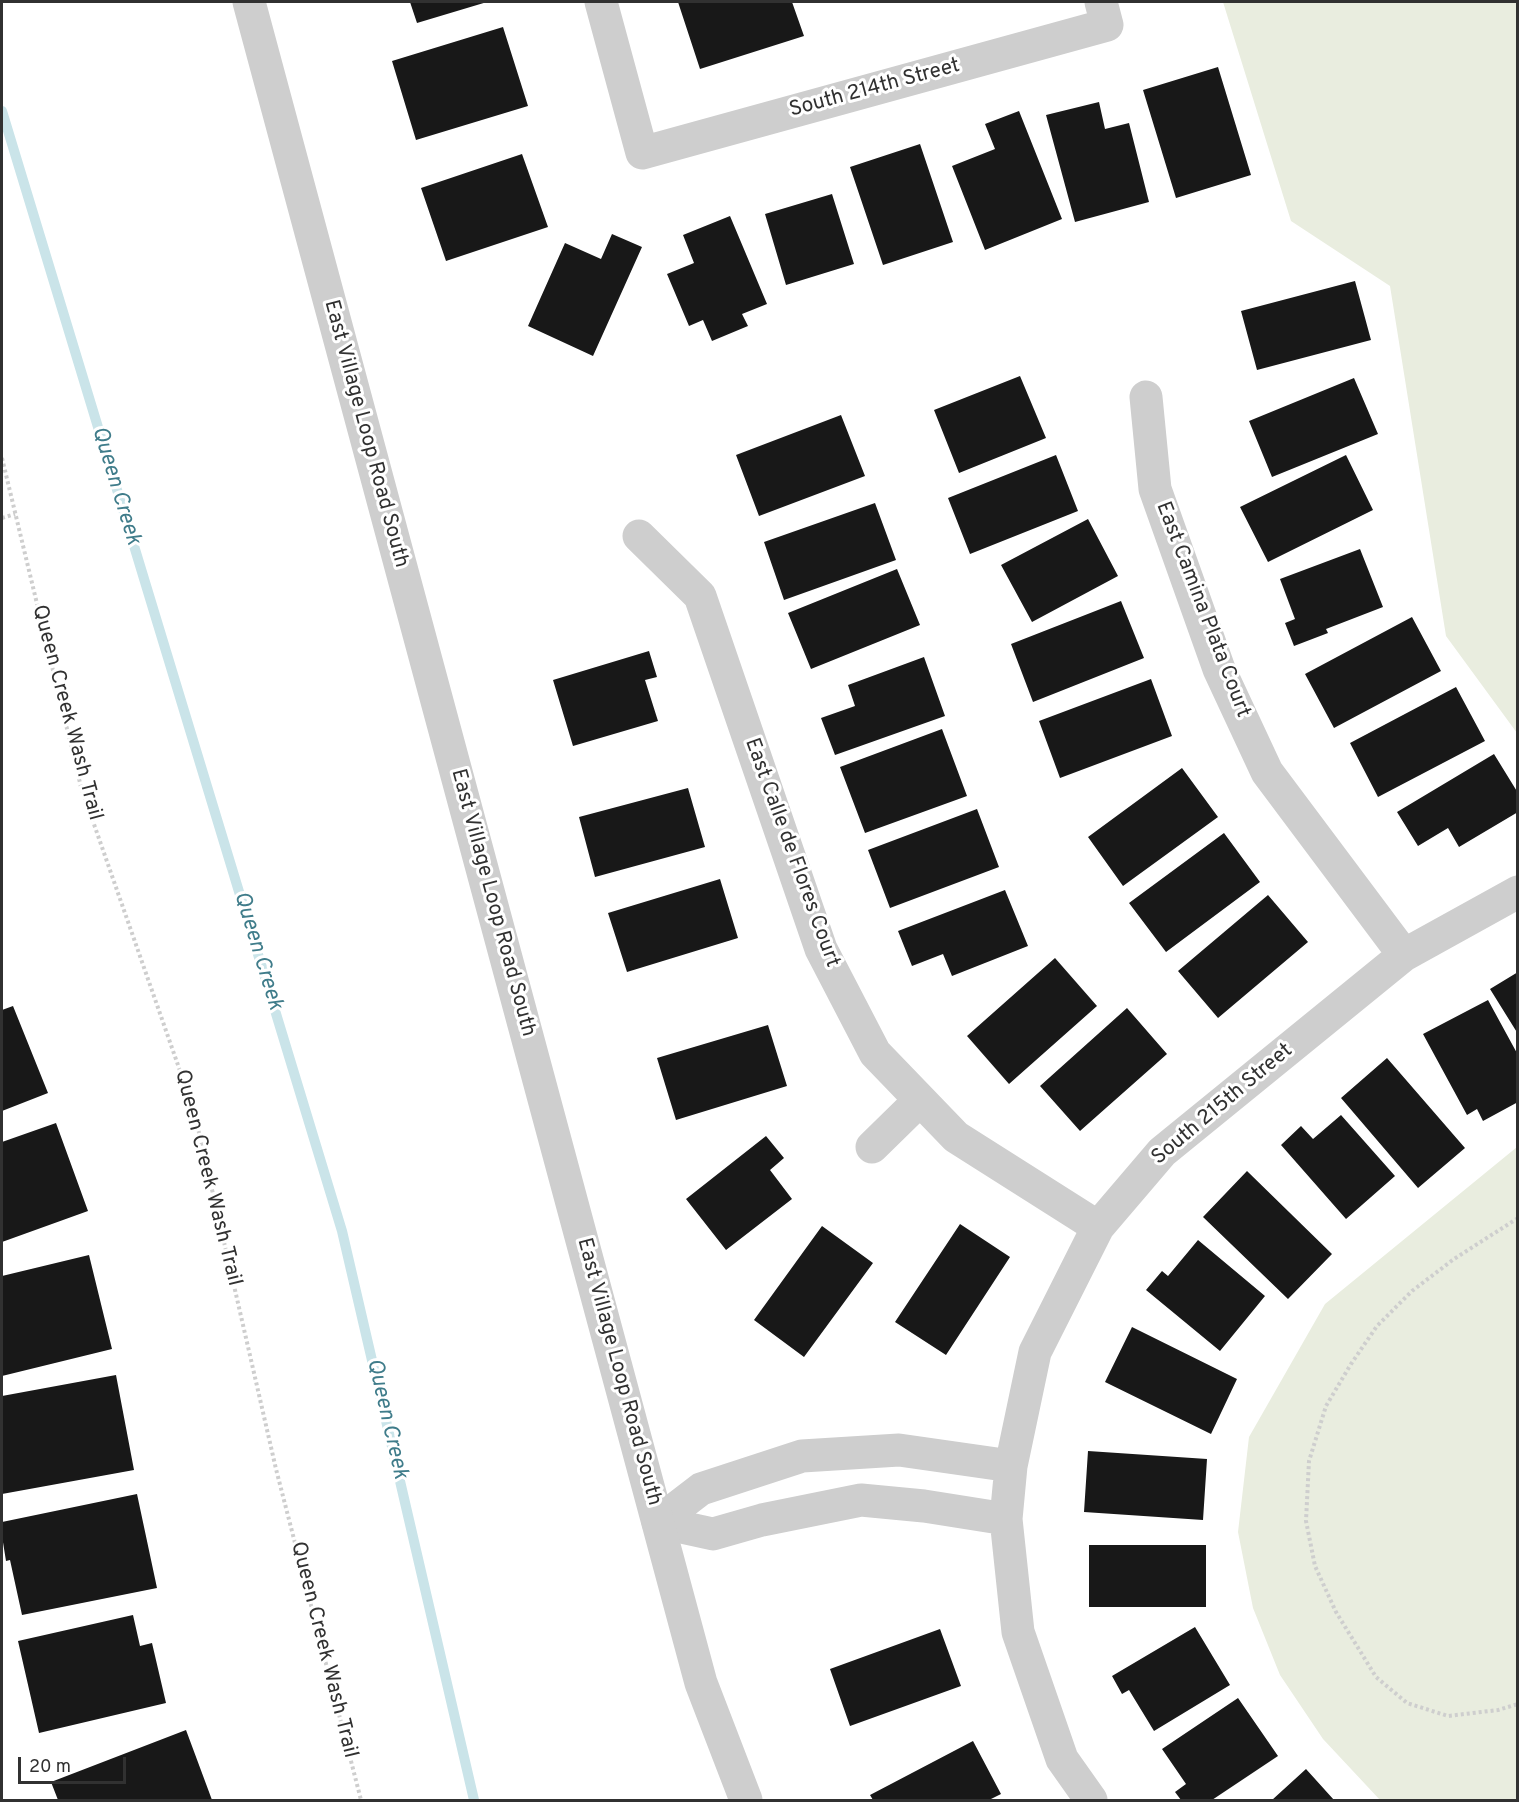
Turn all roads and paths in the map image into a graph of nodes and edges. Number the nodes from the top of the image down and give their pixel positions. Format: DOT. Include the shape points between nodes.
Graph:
graph roads {
  1 [pos="249,2"];
  2 [pos="601,2"];
  3 [pos="1104,13"];
  4 [pos="1146,397"];
  5 [pos="2,458"];
  6 [pos="15,514"];
  7 [pos="2,518"];
  8 [pos="639,537"];
  9 [pos="1518,892"];
  10 [pos="1404,955"];
  11 [pos="920,1100"];
  12 [pos="872,1147"];
  13 [pos="1518,1218"];
  14 [pos="1098,1227"];
  15 [pos="1011,1466"];
  16 [pos="1006,1519"];
  17 [pos="658,1522"];
  18 [pos="1518,1704"];
  19 [pos="361,1800"];
  20 [pos="746,1800"];
  21 [pos="1091,1800"];
  1 -- 17 [label="street, East Village Loop Road South"];
  2 -- 3 [label="street, South 214th Street" via="642,153"];
  4 -- 10 [label="street, East Camina Plata Court" via="1155,489 1219,669 1267,772"];
  5 -- 6 [label="path, Queen Creek Wash Trail"];
  6 -- 7 [label="path"];
  6 -- 19 [label="path, Queen Creek Wash Trail" via="81,787 194,1111 276,1469"];
  8 -- 11 [label="street, East Calle de Flores Court" via="700,596 821,949 875,1053"];
  9 -- 10 [label="street, South 215th Street"];
  10 -- 14 [label="street, South 215th Street" via="1162,1152"];
  11 -- 12 [label="street"];
  11 -- 14 [label="street, East Calle de Flores Court" via="956,1137"];
  13 -- 18 [label="path" via="1412,1291 1377,1326 1326,1407 1309,1461 1306,1521 1315,1566 1336,1612 1376,1677 1407,1703 1448,1716"];
  14 -- 15 [label="street, South 215th Street" via="1035,1352"];
  15 -- 16 [label="street, South 215th Street"];
  15 -- 17 [label="street" via="899,1450 802,1456 701,1489"];
  16 -- 17 [label="street" via="861,1500 713,1534"];
  16 -- 21 [label="street, South 215th Street" via="1018,1632 1062,1759"];
  17 -- 20 [label="street, East Village Loop Road South" via="701,1683"];
}
